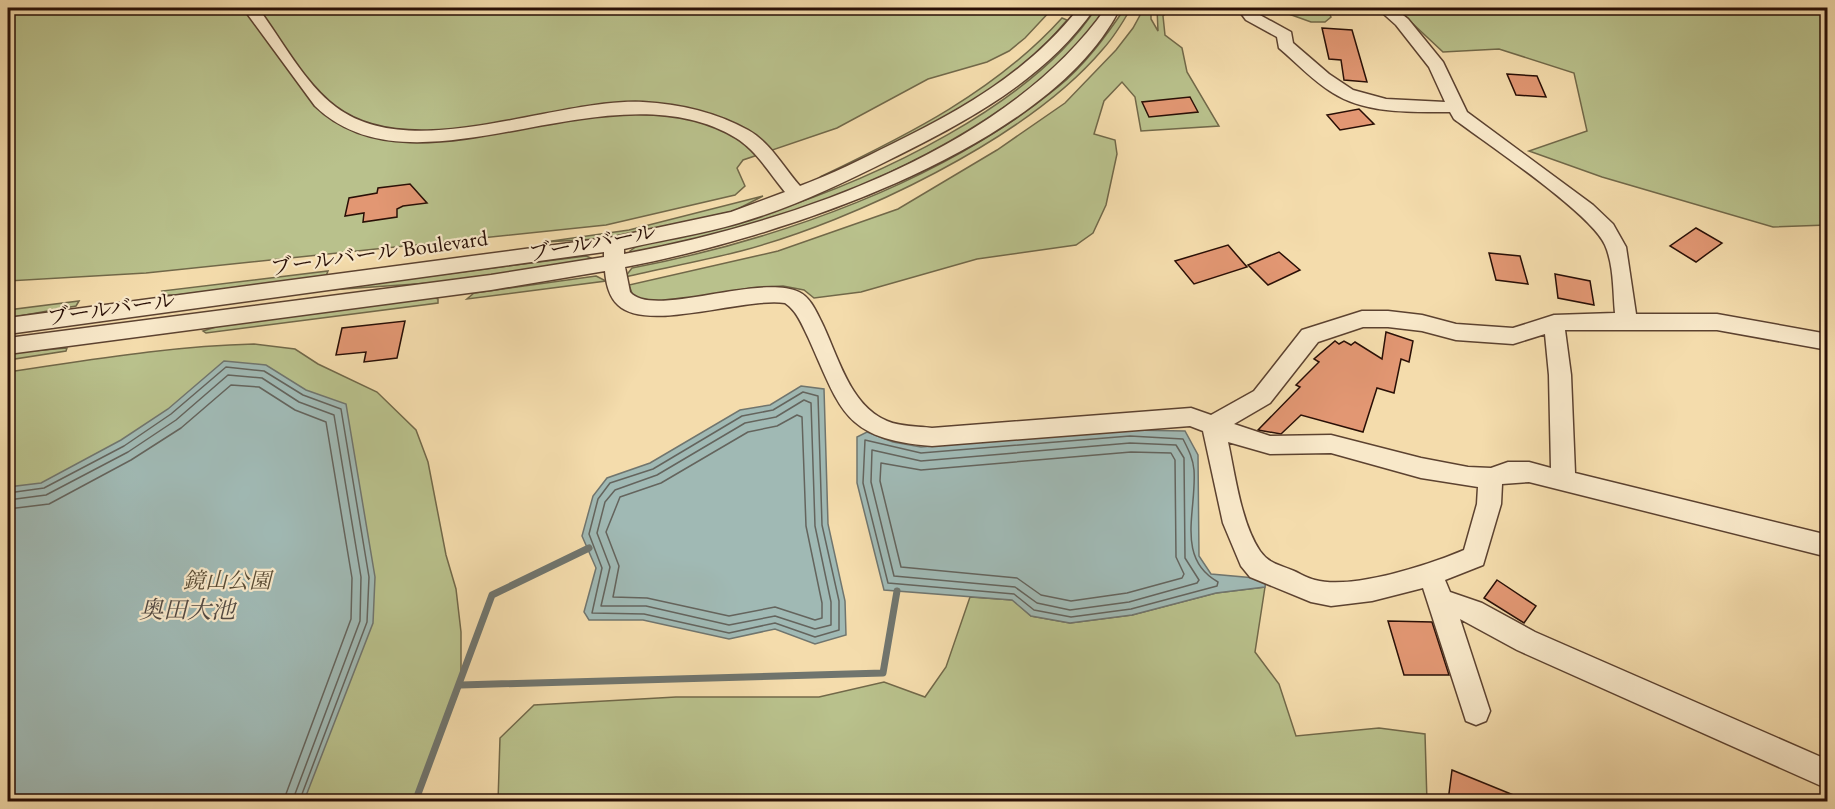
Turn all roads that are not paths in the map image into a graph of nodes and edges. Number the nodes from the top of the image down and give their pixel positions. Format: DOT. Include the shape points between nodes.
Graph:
graph roads {
  1 [pos="250,8"];
  2 [pos="1087,8"];
  3 [pos="1113,8"];
  4 [pos="1245,8"];
  5 [pos="1385,8"];
  6 [pos="1456,107"];
  7 [pos="796,194"];
  8 [pos="614,254"];
  9 [pos="1626,322"];
  10 [pos="1554,323"];
  11 [pos="8,326"];
  12 [pos="1827,342"];
  13 [pos="8,346"];
  14 [pos="1213,425"];
  15 [pos="1491,478"];
  16 [pos="1563,480"];
  17 [pos="1827,546"];
  18 [pos="1429,572"];
  19 [pos="1441,601"];
  20 [pos="1476,711"];
  21 [pos="1827,775"];
  1 -- 7 [label="street" via="331,112 366,130 416,137 612,108 667,109 708,118 743,135"];
  2 -- 7 [label="street, ブールバール Boulevard" via="1036,64 998,93 907,146"];
  3 -- 8 [label="street, ブールバール" via="1081,50 1039,92 964,141 915,167 806,214 744,234"];
  4 -- 6 [label="street" via="1252,17 1285,34 1286,45 1345,93 1408,106"];
  5 -- 6 [label="street" via="1402,22 1437,66"];
  6 -- 9 [label="street" via="1460,115 1606,229 1622,268"];
  7 -- 8 [label="street, ブールバール Boulevard" via="735,218"];
  8 -- 11 [label="street, ブールバール Boulevard"];
  8 -- 13 [label="street, ブールバール"];
  8 -- 14 [label="street" via="620,292 626,301 642,309 762,292 790,296 804,310 844,396 858,414 896,434 932,437 1191,417"];
  9 -- 10 [label="street"];
  9 -- 12 [label="street" via="1717,322"];
  10 -- 14 [label="street" via="1513,336 1456,332 1388,319 1362,319 1338,326 1310,336 1262,397"];
  10 -- 16 [label="street" via="1560,375"];
  14 -- 15 [label="street" via="1254,442 1331,444 1421,468"];
  14 -- 18 [label="street" via="1244,546 1260,569 1316,593 1364,591 1405,583"];
  15 -- 16 [label="street" via="1508,472 1529,472"];
  15 -- 18 [label="street" via="1489,504 1474,557 1452,568"];
  16 -- 17 [label="street"];
  18 -- 19 [label="street"];
  19 -- 20 [label="street"];
  19 -- 21 [label="street" via="1473,611 1526,641"];
}
